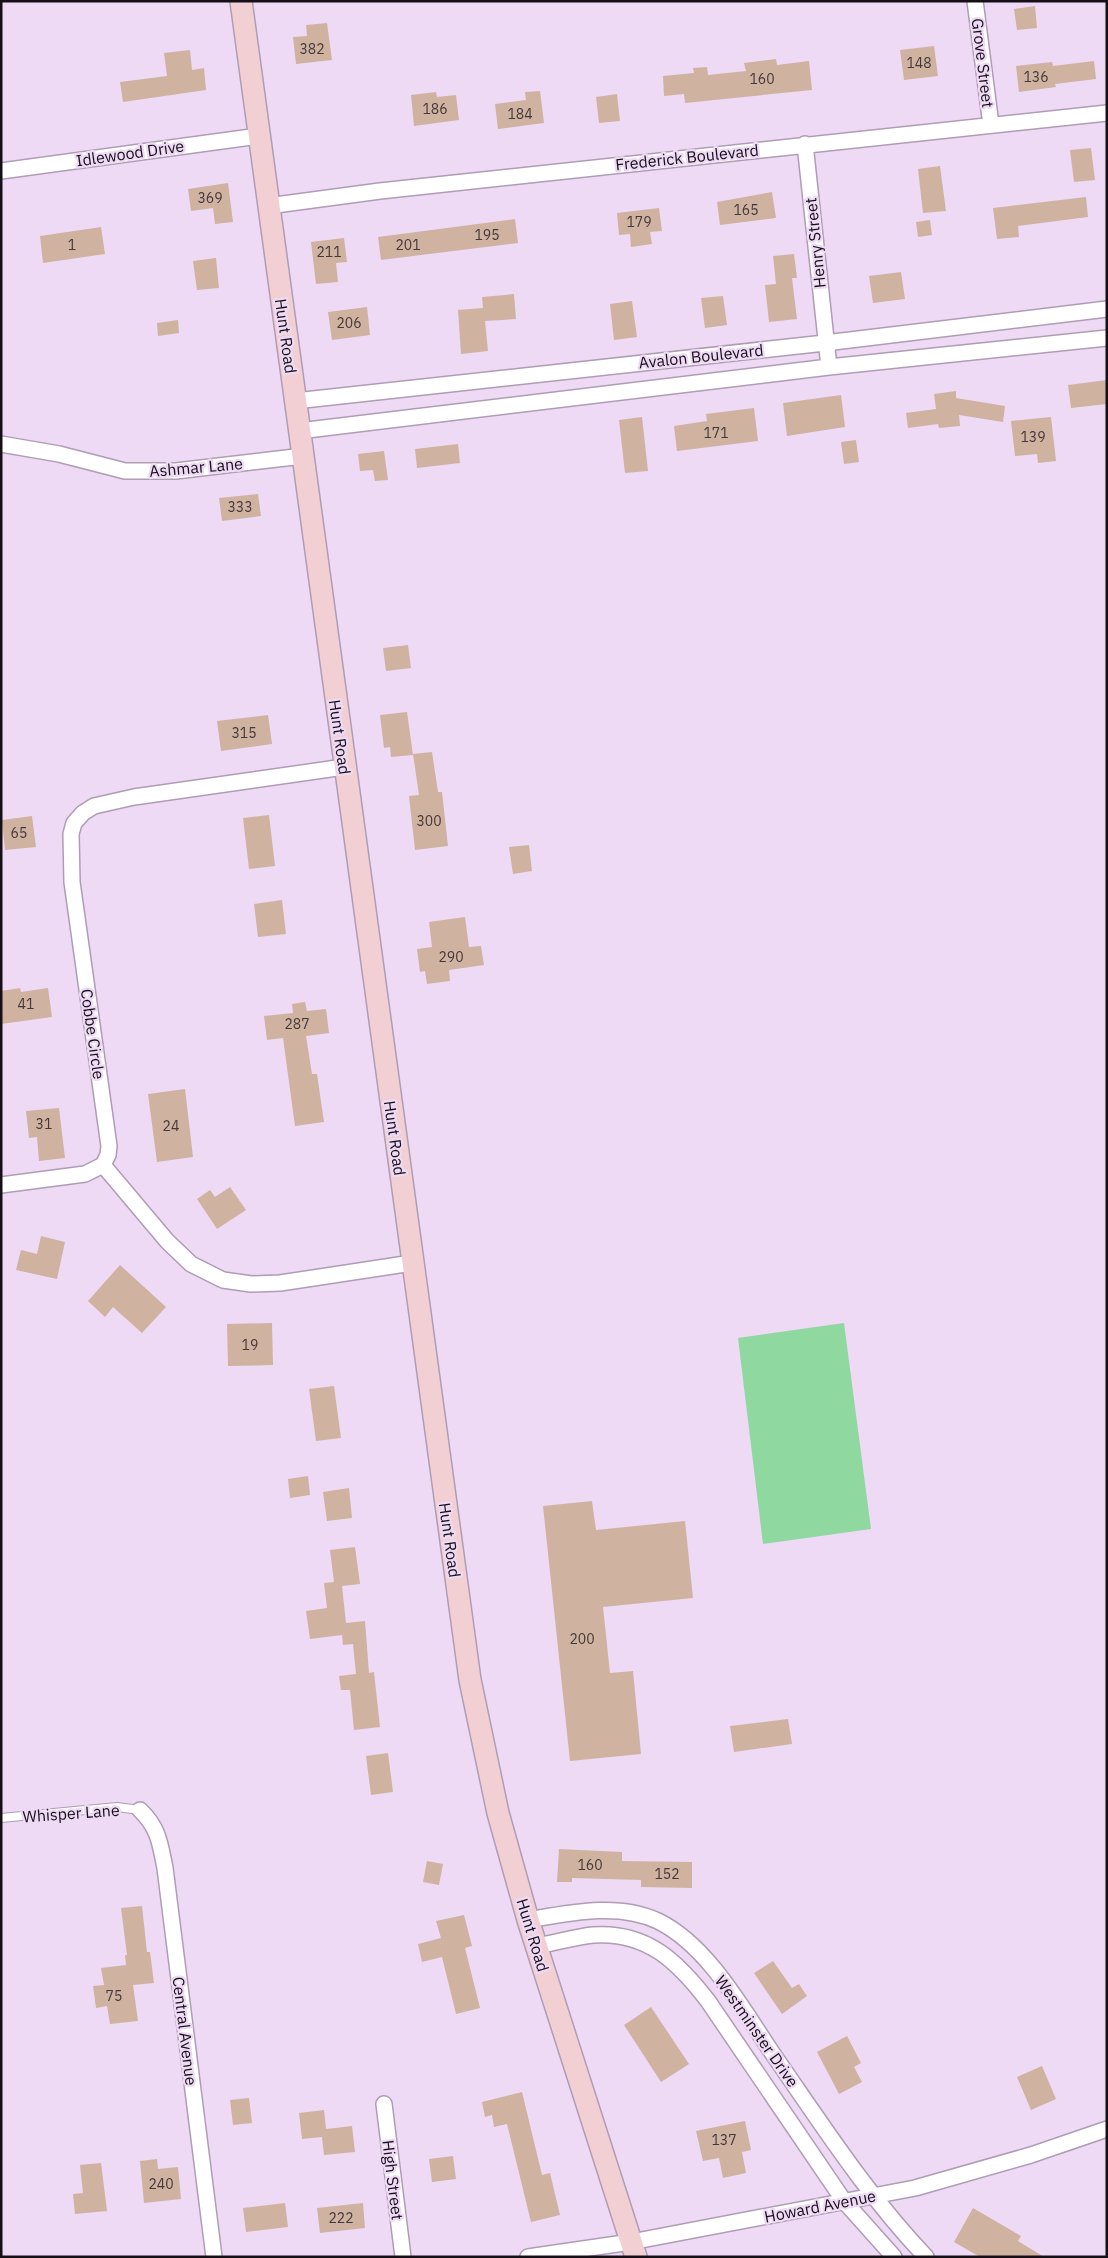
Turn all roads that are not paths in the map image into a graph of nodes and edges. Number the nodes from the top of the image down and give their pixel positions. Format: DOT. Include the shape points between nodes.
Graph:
graph roads {
  1 [pos="241,1"];
  2 [pos="975,1"];
  3 [pos="1107,113"];
  4 [pos="991,125"];
  5 [pos="259,136"];
  6 [pos="805,144"];
  7 [pos="1,170"];
  8 [pos="268,206"];
  9 [pos="1107,309"];
  10 [pos="1107,338"];
  11 [pos="825,343"];
  12 [pos="829,368"];
  13 [pos="295,401"];
  14 [pos="299,431"];
  15 [pos="1,444"];
  16 [pos="303,456"];
  17 [pos="344,766"];
  18 [pos="103,1165"];
  19 [pos="1,1185"];
  20 [pos="412,1263"];
  21 [pos="140,1810"];
  22 [pos="1,1818"];
  23 [pos="528,1920"];
  24 [pos="536,1946"];
  25 [pos="384,2104"];
  26 [pos="1107,2129"];
  27 [pos="873,2197"];
  28 [pos="844,2201"];
  29 [pos="634,2250"];
  30 [pos="214,2257"];
  31 [pos="403,2257"];
  32 [pos="528,2257"];
  33 [pos="894,2257"];
  34 [pos="926,2257"];
  1 -- 5 [label="street, Hunt Road"];
  2 -- 4 [label="street, Grove Street"];
  3 -- 4 [label="street, Frederick Boulevard"];
  4 -- 6 [label="street, Frederick Boulevard"];
  5 -- 7 [label="street, Idlewood Drive"];
  5 -- 8 [label="street, Hunt Road"];
  6 -- 8 [label="street, Frederick Boulevard"];
  6 -- 11 [label="street, Henry Street"];
  8 -- 13 [label="street, Hunt Road"];
  9 -- 11 [label="street, Avalon Boulevard"];
  10 -- 12 [label="street, Avalon Boulevard"];
  11 -- 12 [label="street, Henry Street"];
  11 -- 13 [label="street, Avalon Boulevard"];
  12 -- 14 [label="street, Avalon Boulevard"];
  13 -- 14 [label="street, Hunt Road"];
  14 -- 16 [label="street, Hunt Road"];
  15 -- 16 [label="street, Ashmar Lane" via="60,454 125,471 176,471"];
  16 -- 17 [label="street, Hunt Road"];
  17 -- 18 [label="street, Cobbe Circle" via="134,797 94,806 83,812 74,823 72,882 109,1146"];
  17 -- 20 [label="street, Hunt Road"];
  18 -- 19 [label="street" via="85,1174"];
  18 -- 20 [label="street" via="191,1264 223,1280 251,1284 280,1283"];
  20 -- 23 [label="street, Hunt Road" via="470,1680 498,1814"];
  21 -- 22 [label="lane, Whisper Lane" via="117,1807"];
  21 -- 30 [label="street, Central Avenue" via="152,1821 165,1868"];
  23 -- 24 [label="street, Hunt Road"];
  23 -- 27 [label="street, Westminster Drive" via="583,1911 629,1913 657,1920 678,1933 714,1969"];
  24 -- 28 [label="street, Westminster Drive" via="592,1935 611,1935 633,1939 671,1959 688,1974 708,2001"];
  24 -- 29 [label="street, Hunt Road"];
  25 -- 31 [label="street, High Street"];
  26 -- 27 [label="street, Howard Avenue" via="1031,2155"];
  27 -- 28 [label="street, Howard Avenue"];
  27 -- 34 [label="street, Westminster Drive"];
  28 -- 29 [label="street, Howard Avenue"];
  28 -- 33 [label="street, Westminster Drive"];
  29 -- 32 [label="street, Howard Avenue"];
}
